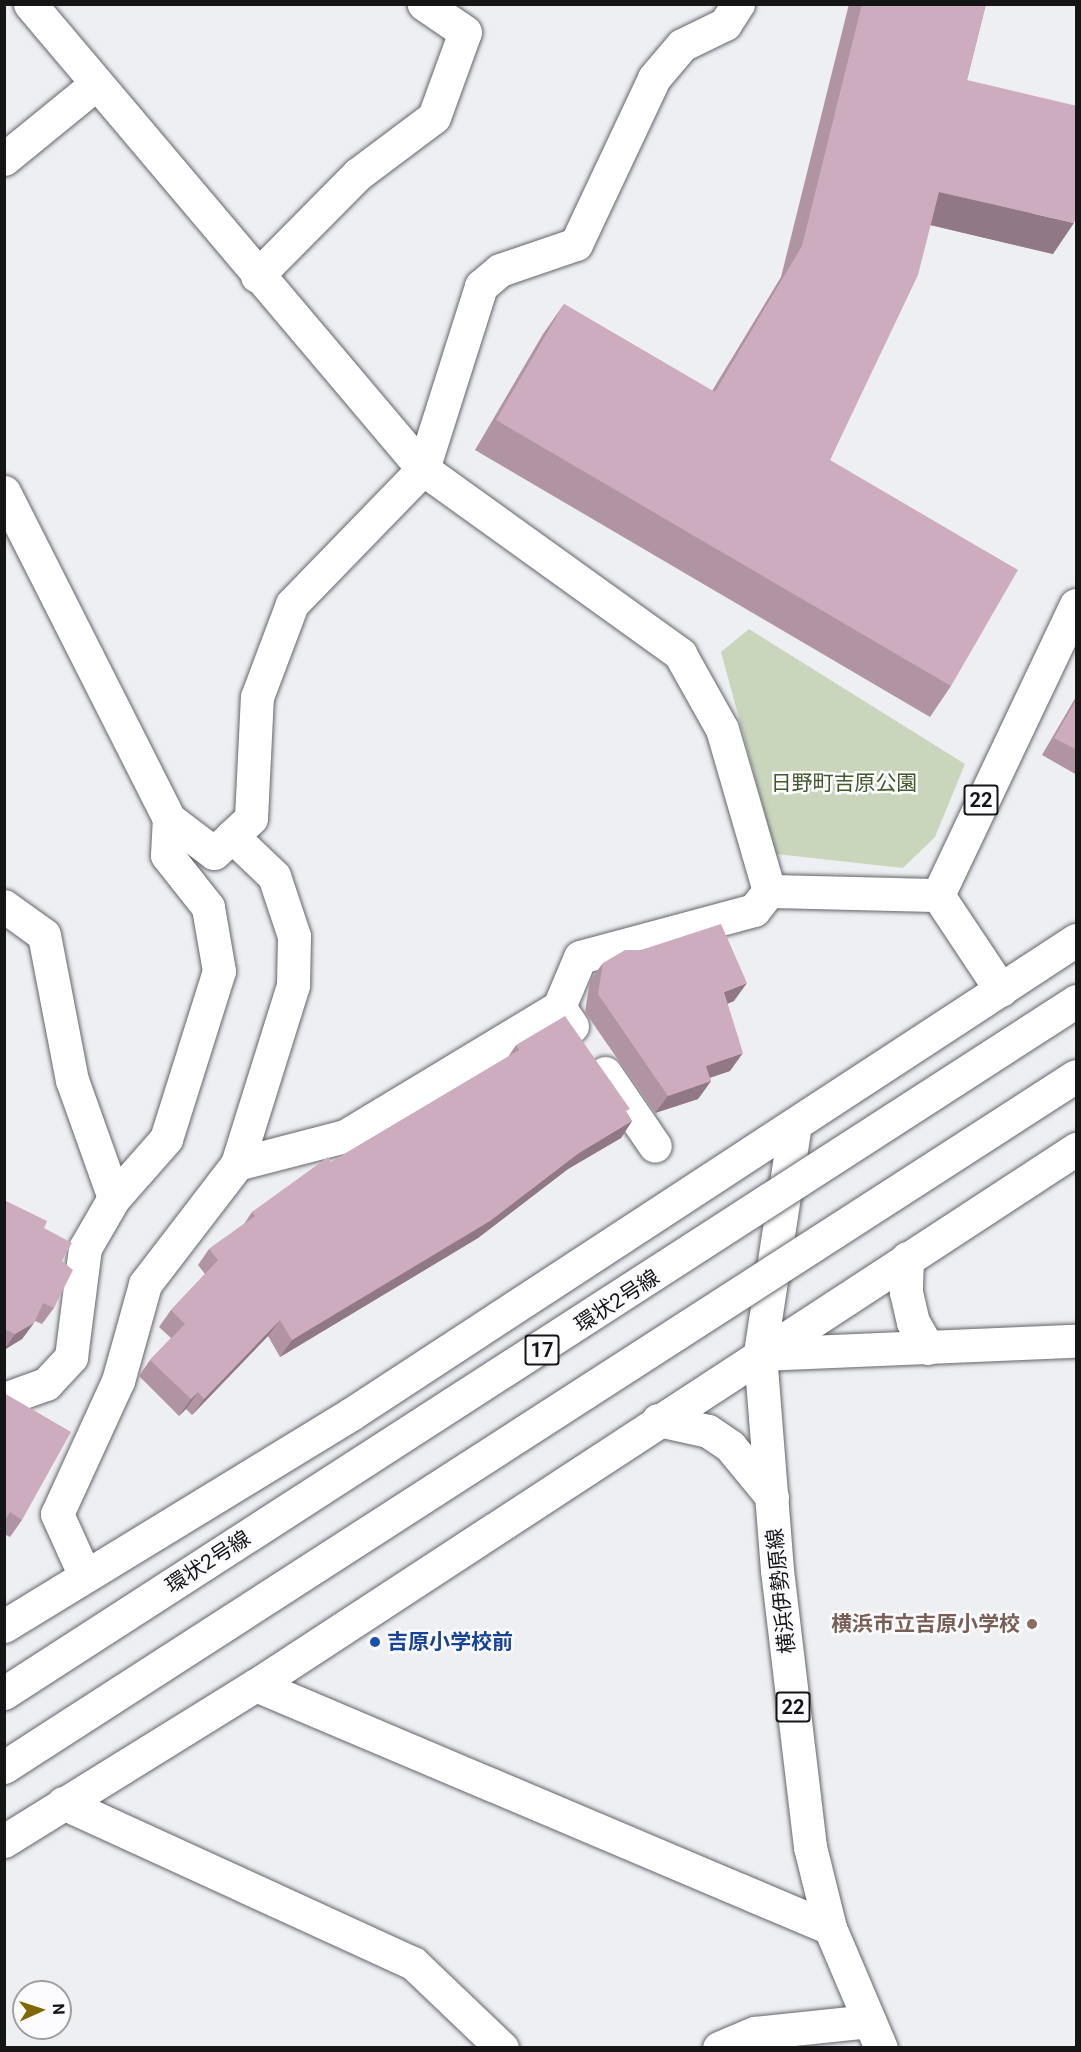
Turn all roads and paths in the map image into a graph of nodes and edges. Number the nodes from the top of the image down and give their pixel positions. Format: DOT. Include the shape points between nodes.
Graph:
graph roads {
  1 [pos="30,4"];
  2 [pos="424,4"];
  3 [pos="738,4"];
  4 [pos="96,84"];
  5 [pos="4,159"];
  6 [pos="257,276"];
  7 [pos="423,468"];
  8 [pos="4,492"];
  9 [pos="1077,605"];
  10 [pos="170,819"];
  11 [pos="223,844"];
  12 [pos="769,891"];
  13 [pos="938,895"];
  14 [pos="4,906"];
  15 [pos="1077,940"];
  16 [pos="1001,990"];
  17 [pos="1077,1001"];
  18 [pos="559,1007"];
  19 [pos="1077,1076"];
  20 [pos="795,1124"];
  21 [pos="655,1146"];
  22 [pos="1077,1149"];
  23 [pos="237,1164"];
  24 [pos="114,1198"];
  25 [pos="907,1258"];
  26 [pos="1077,1341"];
  27 [pos="928,1348"];
  28 [pos="760,1354"];
  29 [pos="4,1399"];
  30 [pos="658,1420"];
  31 [pos="771,1497"];
  32 [pos="84,1576"];
  33 [pos="4,1626"];
  34 [pos="256,1685"];
  35 [pos="4,1693"];
  36 [pos="4,1767"];
  37 [pos="63,1803"];
  38 [pos="4,1841"];
  39 [pos="830,1928"];
  40 [pos="875,2034"];
  41 [pos="502,2048"];
  42 [pos="719,2048"];
  1 -- 4 [label="main road"];
  2 -- 6 [label="main road" via="465,32 434,117 358,174"];
  3 -- 7 [label="main road" via="726,24 682,45 654,78 576,244 500,270 481,286"];
  4 -- 5 [label="main road"];
  4 -- 6 [label="main road"];
  6 -- 7 [label="main road"];
  7 -- 11 [label="main road" via="292,604 256,698 251,818"];
  7 -- 12 [label="main road" via="680,654 722,729"];
  8 -- 10 [label="main road"];
  9 -- 13 [label="main road, 22"];
  10 -- 11 [label="main road"];
  10 -- 24 [label="main road" via="167,855 208,907 219,971 166,1138"];
  11 -- 23 [label="main road" via="274,876 294,936 293,985"];
  12 -- 13 [label="main road"];
  12 -- 18 [label="main road" via="754,910 580,957"];
  13 -- 16 [label="main road"];
  14 -- 24 [label="main road" via="44,935 72,1080"];
  15 -- 16 [label="main road"];
  16 -- 20 [label="main road"];
  17 -- 35 [label="main road, 環状2号線 / 17, bridge"];
  18 -- 21 [label="main road"];
  18 -- 23 [label="main road" via="345,1136"];
  19 -- 36 [label="main road, bridge"];
  20 -- 28 [label="main road, 横浜伊勢原線 / 22"];
  20 -- 32 [label="main road" via="351,1414"];
  22 -- 25 [label="main road"];
  23 -- 32 [label="main road" via="146,1284 118,1381 57,1514"];
  24 -- 29 [label="main road" via="85,1248 71,1357 46,1384"];
  25 -- 27 [label="main road" via="906,1292 913,1322"];
  25 -- 28 [label="main road"];
  26 -- 27 [label="main road"];
  27 -- 28 [label="main road"];
  28 -- 30 [label="main road"];
  28 -- 31 [label="main road, 横浜伊勢原線 / 22"];
  30 -- 31 [label="main road" via="716,1436"];
  30 -- 34 [label="main road"];
  31 -- 39 [label="main road, 横浜伊勢原線 / 22" via="810,1847"];
  32 -- 33 [label="main road"];
  34 -- 37 [label="main road"];
  34 -- 39 [label="main road"];
  37 -- 38 [label="main road"];
  37 -- 41 [label="main road" via="413,1963"];
  39 -- 40 [label="main road, 横浜伊勢原線 / 22"];
  40 -- 42 [label="main road" via="755,2033"];
}
